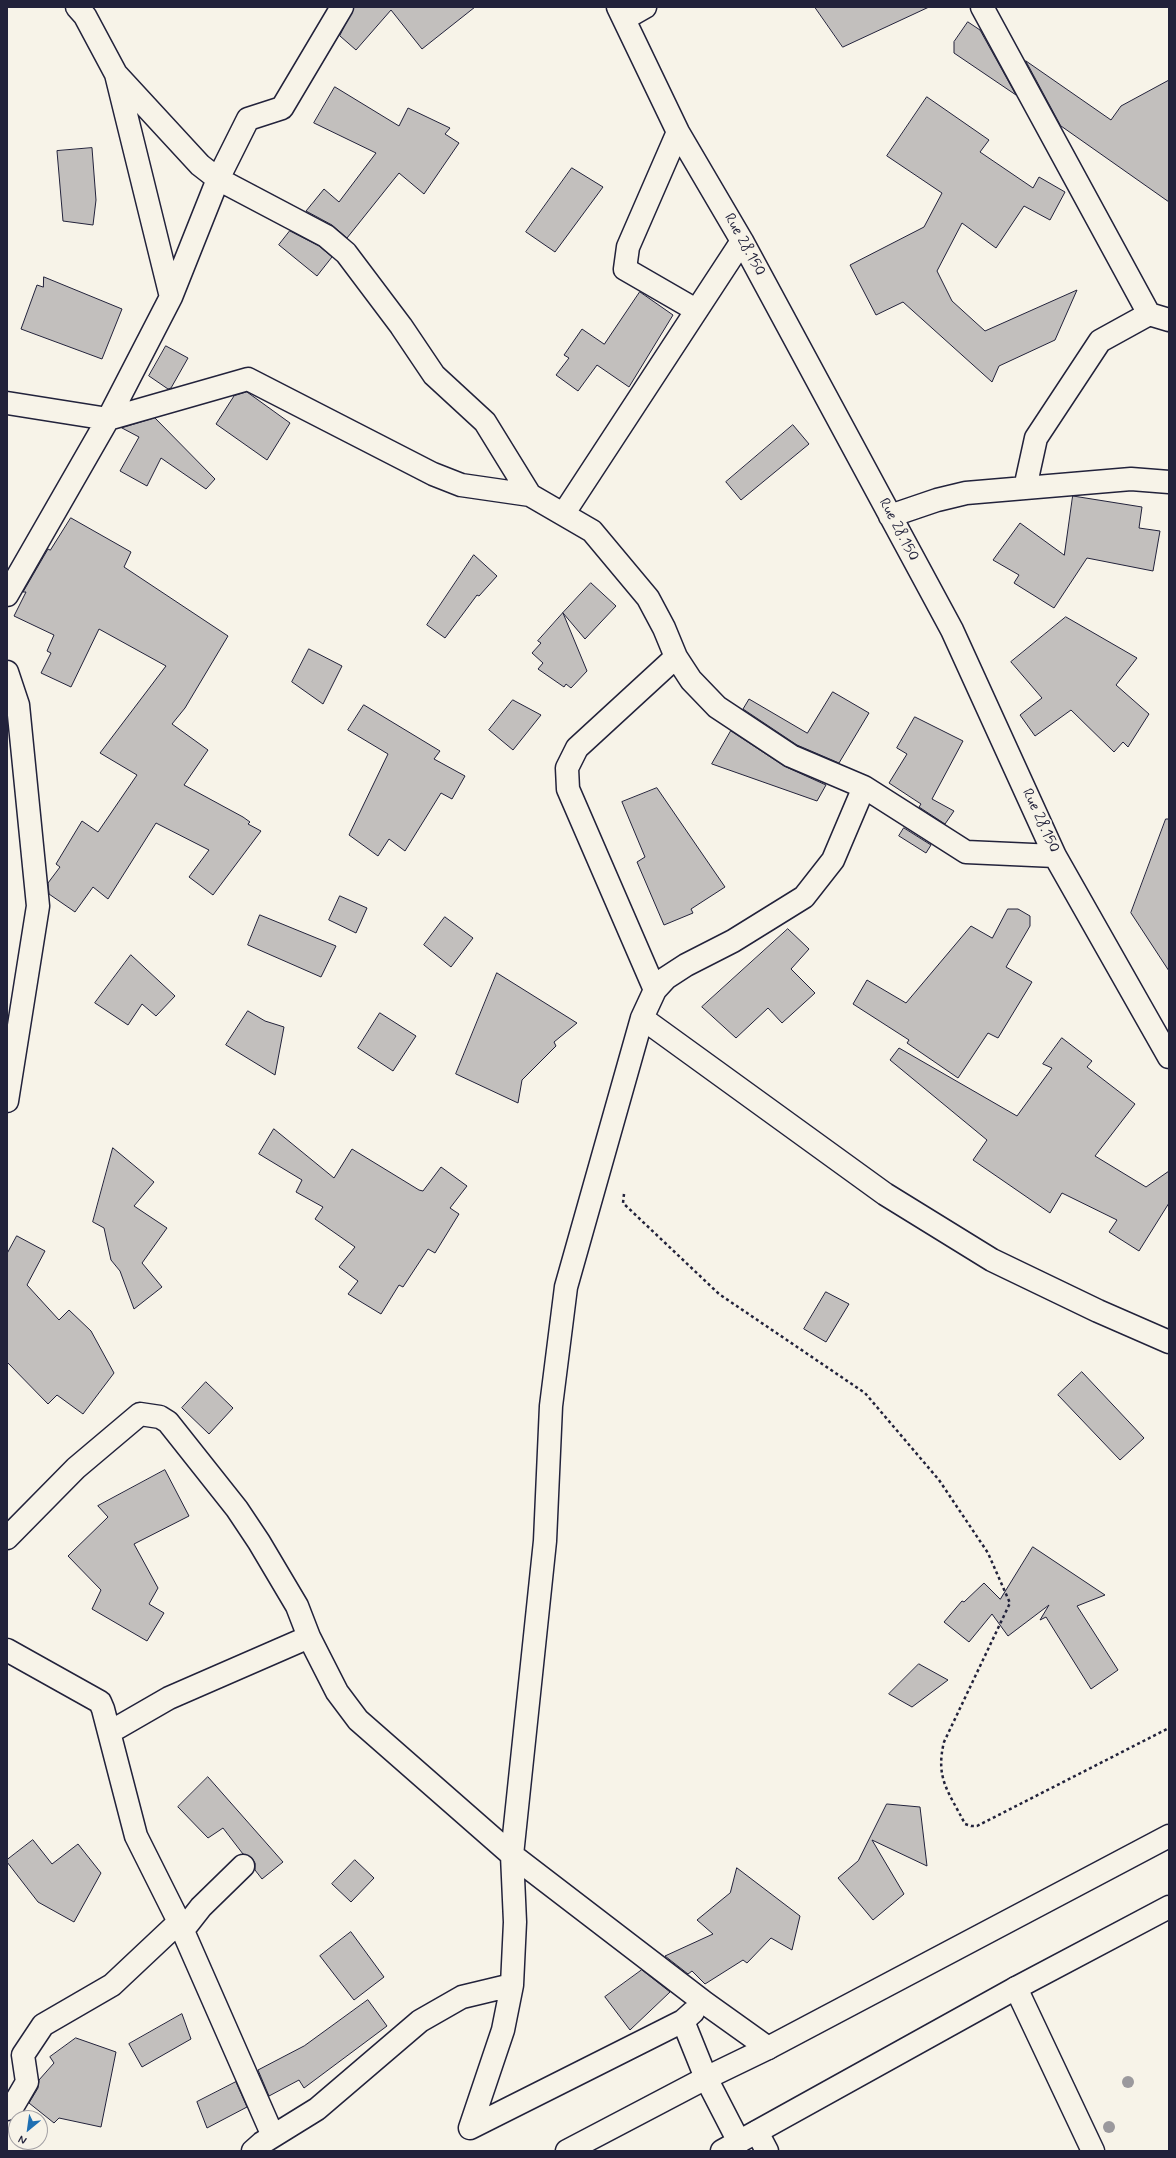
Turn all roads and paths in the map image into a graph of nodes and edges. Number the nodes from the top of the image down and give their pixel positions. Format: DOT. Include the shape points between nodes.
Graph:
graph roads {
  1 [pos="77,7"];
  2 [pos="342,7"];
  3 [pos="645,7"];
  4 [pos="982,7"];
  5 [pos="621,13"];
  6 [pos="116,74"];
  7 [pos="678,132"];
  8 [pos="218,179"];
  9 [pos="742,241"];
  10 [pos="171,297"];
  11 [pos="696,310"];
  12 [pos="1149,314"];
  13 [pos="1169,320"];
  14 [pos="7,403"];
  15 [pos="108,419"];
  16 [pos="1169,482"];
  17 [pos="1025,488"];
  18 [pos="530,495"];
  19 [pos="564,513"];
  20 [pos="890,516"];
  21 [pos="7,595"];
  22 [pos="676,658"];
  23 [pos="7,672"];
  24 [pos="13,738"];
  25 [pos="864,787"];
  26 [pos="1055,856"];
  27 [pos="655,990"];
  28 [pos="642,1018"];
  29 [pos="1169,1057"];
  30 [pos="7,1101"];
  31 [pos="597,1172"];
  32 [pos="1169,1342"];
  33 [pos="7,1538"];
  34 [pos="309,1637"];
  35 [pos="7,1650"];
  36 [pos="1169,1728"];
  37 [pos="110,1732"];
  38 [pos="1169,1836"];
  39 [pos="512,1855"];
  40 [pos="243,1866"];
  41 [pos="1169,1907"];
  42 [pos="181,1926"];
  43 [pos="512,1985"];
  44 [pos="1016,1988"];
  45 [pos="705,2003"];
  46 [pos="683,2021"];
  47 [pos="768,2048"];
  48 [pos="706,2078"];
  49 [pos="7,2109"];
  50 [pos="273,2136"];
  51 [pos="746,2144"];
  52 [pos="253,2151"];
  53 [pos="567,2151"];
  54 [pos="1092,2151"];
  1 -- 6 [label="street" via="86,16"];
  2 -- 8 [label="street" via="282,108 248,119"];
  3 -- 5 [label="street"];
  4 -- 12 [label="street"];
  5 -- 7 [label="street, Rue 28.150"];
  6 -- 8 [label="street" via="200,165"];
  6 -- 10 [label="street"];
  7 -- 9 [label="street, Rue 28.150"];
  7 -- 11 [label="street" via="628,246 625,269"];
  8 -- 10 [label="street"];
  8 -- 18 [label="street" via="326,236 346,253 434,375 485,422"];
  9 -- 11 [label="street"];
  9 -- 20 [label="street, Rue 28.150"];
  10 -- 15 [label="street"];
  11 -- 19 [label="street"];
  12 -- 13 [label="street"];
  12 -- 17 [label="street" via="1100,341 1036,438"];
  14 -- 15 [label="street"];
  15 -- 18 [label="street" via="248,380 433,474 483,490"];
  15 -- 21 [label="street"];
  16 -- 17 [label="street" via="1131,479"];
  17 -- 20 [label="street" via="966,493"];
  18 -- 19 [label="street"];
  19 -- 22 [label="street" via="592,531 648,598"];
  20 -- 26 [label="street, Rue 28.150" via="952,630"];
  22 -- 25 [label="street" via="691,680 717,707 791,756"];
  22 -- 27 [label="street" via="577,748 567,768 568,789"];
  23 -- 24 [label="street" via="18,704"];
  24 -- 30 [label="street" via="38,906"];
  25 -- 26 [label="street" via="966,852"];
  25 -- 27 [label="street" via="833,860 804,897 733,941 686,965 666,978"];
  26 -- 29 [label="street, Rue 28.150"];
  27 -- 28 [label="street"];
  28 -- 31 [label="street"];
  28 -- 32 [label="street" via="885,1194 992,1260"];
  31 -- 36 [label="path" via="625,1184 623,1203 719,1294 865,1393 939,1480 988,1554 1010,1603 944,1742 940,1760 942,1778 965,1824 977,1826"];
  31 -- 39 [label="street" via="566,1288 551,1406 544,1541"];
  33 -- 34 [label="street" via="76,1468 140,1414 160,1416 168,1422 237,1509 296,1606"];
  34 -- 37 [label="street" via="169,1698"];
  34 -- 39 [label="street" via="337,1692 358,1720"];
  35 -- 37 [label="street" via="100,1702"];
  37 -- 42 [label="street" via="136,1836"];
  38 -- 47 [label="street"];
  39 -- 43 [label="street" via="515,1922"];
  39 -- 45 [label="street"];
  40 -- 42 [label="street"];
  41 -- 44 [label="street"];
  42 -- 49 [label="street" via="112,1985 43,2025 23,2056 27,2082 13,2106"];
  42 -- 50 [label="street"];
  43 -- 46 [label="street" via="504,2030 470,2128"];
  43 -- 50 [label="street" via="462,1997 420,2021 317,2109"];
  44 -- 51 [label="street"];
  44 -- 54 [label="street"];
  45 -- 46 [label="street"];
  45 -- 47 [label="street"];
  46 -- 48 [label="street"];
  47 -- 48 [label="street"];
  48 -- 51 [label="street"];
  48 -- 53 [label="street"];
  50 -- 52 [label="street"];
}
